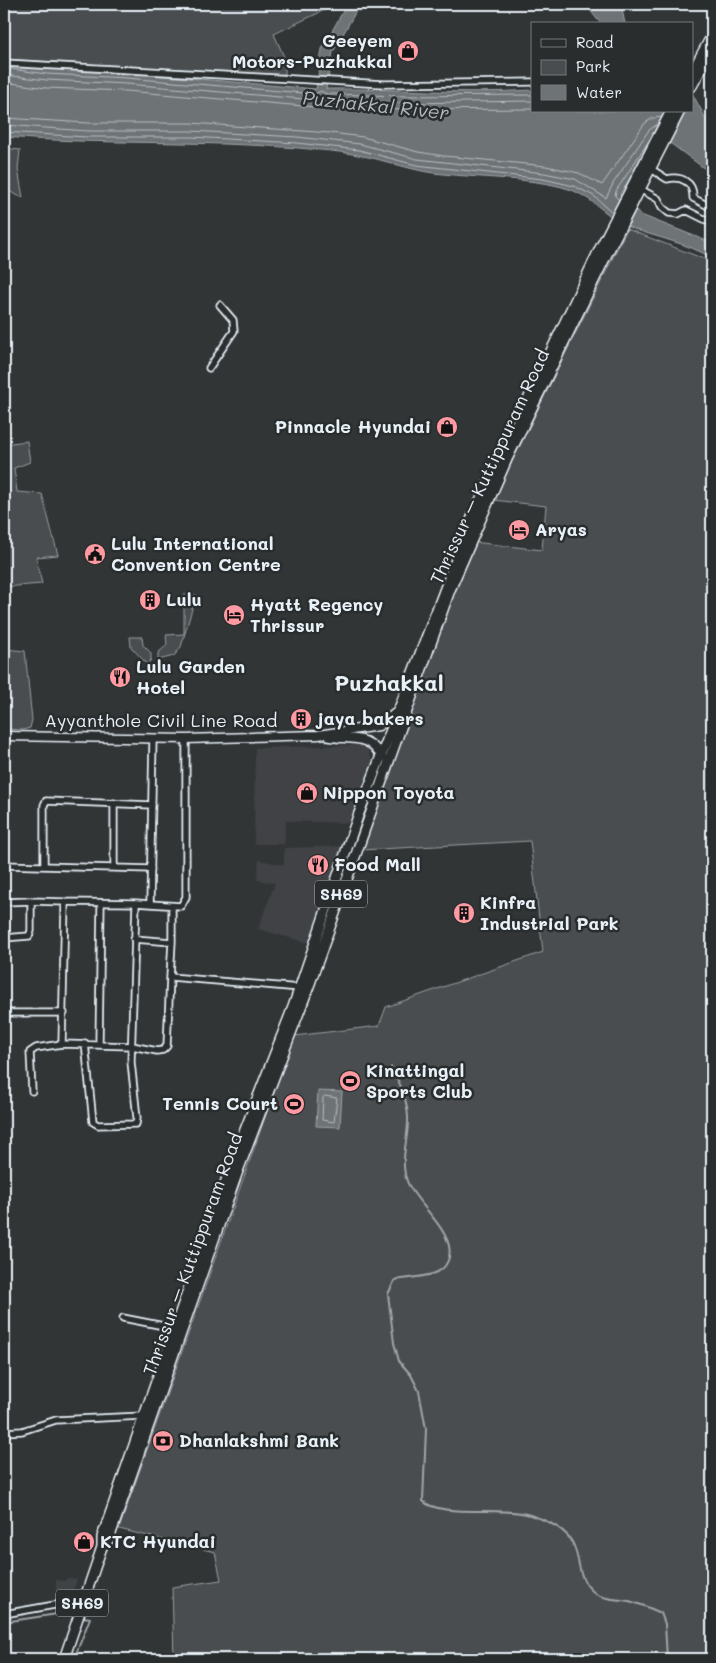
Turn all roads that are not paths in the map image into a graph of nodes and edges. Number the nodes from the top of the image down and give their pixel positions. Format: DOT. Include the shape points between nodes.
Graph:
graph roads {
  1 [pos="711,35"];
  2 [pos="712,49"];
  3 [pos="4,62"];
  4 [pos="695,69"];
  5 [pos="531,82"];
  6 [pos="670,112"];
  7 [pos="680,112"];
  8 [pos="651,169"];
  9 [pos="638,194"];
  10 [pos="712,208"];
  11 [pos="712,224"];
  12 [pos="604,250"];
  13 [pos="220,306"];
  14 [pos="209,368"];
  15 [pos="476,516"];
  16 [pos="399,710"];
  17 [pos="318,735"];
  18 [pos="4,736"];
  19 [pos="153,738"];
  20 [pos="186,739"];
  21 [pos="382,758"];
  22 [pos="114,803"];
  23 [pos="152,805"];
  24 [pos="4,865"];
  25 [pos="44,866"];
  26 [pos="114,867"];
  27 [pos="151,869"];
  28 [pos="31,901"];
  29 [pos="4,902"];
  30 [pos="65,902"];
  31 [pos="101,903"];
  32 [pos="136,903"];
  33 [pos="150,904"];
  34 [pos="172,906"];
  35 [pos="4,938"];
  36 [pos="134,939"];
  37 [pos="172,942"];
  38 [pos="170,977"];
  39 [pos="300,988"];
  40 [pos="4,1013"];
  41 [pos="64,1013"];
  42 [pos="85,1043"];
  43 [pos="62,1044"];
  44 [pos="99,1044"];
  45 [pos="132,1046"];
  46 [pos="32,1091"];
  47 [pos="123,1318"];
  48 [pos="174,1328"];
  49 [pos="143,1416"];
  50 [pos="4,1432"];
  51 [pos="102,1547"];
  52 [pos="83,1600"];
  53 [pos="4,1614"];
  54 [pos="64,1659"];
  1 -- 4 [label="main road"];
  2 -- 4 [label="main road"];
  3 -- 5 [label="street" via="393,84"];
  6 -- 12 [label="main road" via="628,192"];
  7 -- 8 [label="main road, Thrissur – Kuttippuram Road"];
  8 -- 9 [label="main road, Thrissur – Kuttippuram Road / SH69"];
  8 -- 10 [label="street" via="667,180 675,177 684,179 691,186 693,198"];
  9 -- 11 [label="street" via="658,199 669,213 678,214 686,210"];
  9 -- 12 [label="main road, Thrissur – Kuttippuram Road / SH69"];
  12 -- 15 [label="main road, Thrissur – Kuttippuram Road / SH69"];
  13 -- 14 [label="street" via="232,320 234,331"];
  15 -- 16 [label="main road, Thrissur – Kuttippuram Road"];
  15 -- 51 [label="main road, Thrissur – Kuttippuram Road / SH69" via="308,989 238,1171 109,1539"];
  16 -- 17 [label="main road, Ayyanthole Civil Line Road" via="378,726"];
  16 -- 21 [label="main road, Thrissur – Kuttippuram Road"];
  17 -- 20 [label="main road, Ayyanthole Civil Line Road"];
  17 -- 21 [label="main road, Ayyanthole Civil Line Road" via="363,740 375,746"];
  18 -- 19 [label="main road, Ayyanthole Civil Line Road"];
  19 -- 20 [label="main road, Ayyanthole Civil Line Road"];
  19 -- 23 [label="street"];
  20 -- 34 [label="street" via="186,897 184,904"];
  21 -- 39 [label="main road, Thrissur – Kuttippuram Road" via="358,816"];
  22 -- 23 [label="street"];
  22 -- 25 [label="street" via="46,801"];
  22 -- 26 [label="street"];
  23 -- 27 [label="street"];
  24 -- 25 [label="street"];
  25 -- 26 [label="street"];
  26 -- 27 [label="street"];
  27 -- 33 [label="street"];
  28 -- 29 [label="street"];
  28 -- 30 [label="street"];
  28 -- 35 [label="street" via="29,936"];
  30 -- 31 [label="street"];
  30 -- 41 [label="street"];
  31 -- 32 [label="street"];
  31 -- 44 [label="street"];
  32 -- 33 [label="street"];
  32 -- 36 [label="street"];
  33 -- 34 [label="street"];
  34 -- 37 [label="street"];
  36 -- 37 [label="street"];
  36 -- 45 [label="street"];
  37 -- 38 [label="street"];
  38 -- 39 [label="street"];
  38 -- 45 [label="street" via="167,1046 157,1051"];
  39 -- 48 [label="main road, Thrissur – Kuttippuram Road" via="232,1164"];
  40 -- 41 [label="street"];
  41 -- 43 [label="street"];
  42 -- 43 [label="street"];
  42 -- 44 [label="street"];
  42 -- 45 [label="street" via="92,1118 98,1125 137,1122"];
  43 -- 46 [label="street" via="30,1052"];
  44 -- 45 [label="street"];
  47 -- 48 [label="street"];
  48 -- 49 [label="main road, Thrissur – Kuttippuram Road"];
  49 -- 50 [label="street" via="56,1420 22,1432"];
  49 -- 51 [label="main road, Thrissur – Kuttippuram Road" via="102,1537"];
  51 -- 52 [label="main road, Thrissur – Kuttippuram Road / SH69"];
  52 -- 53 [label="street"];
  52 -- 54 [label="main road, Thrissur – Kuttippuram Road / SH69"];
}
